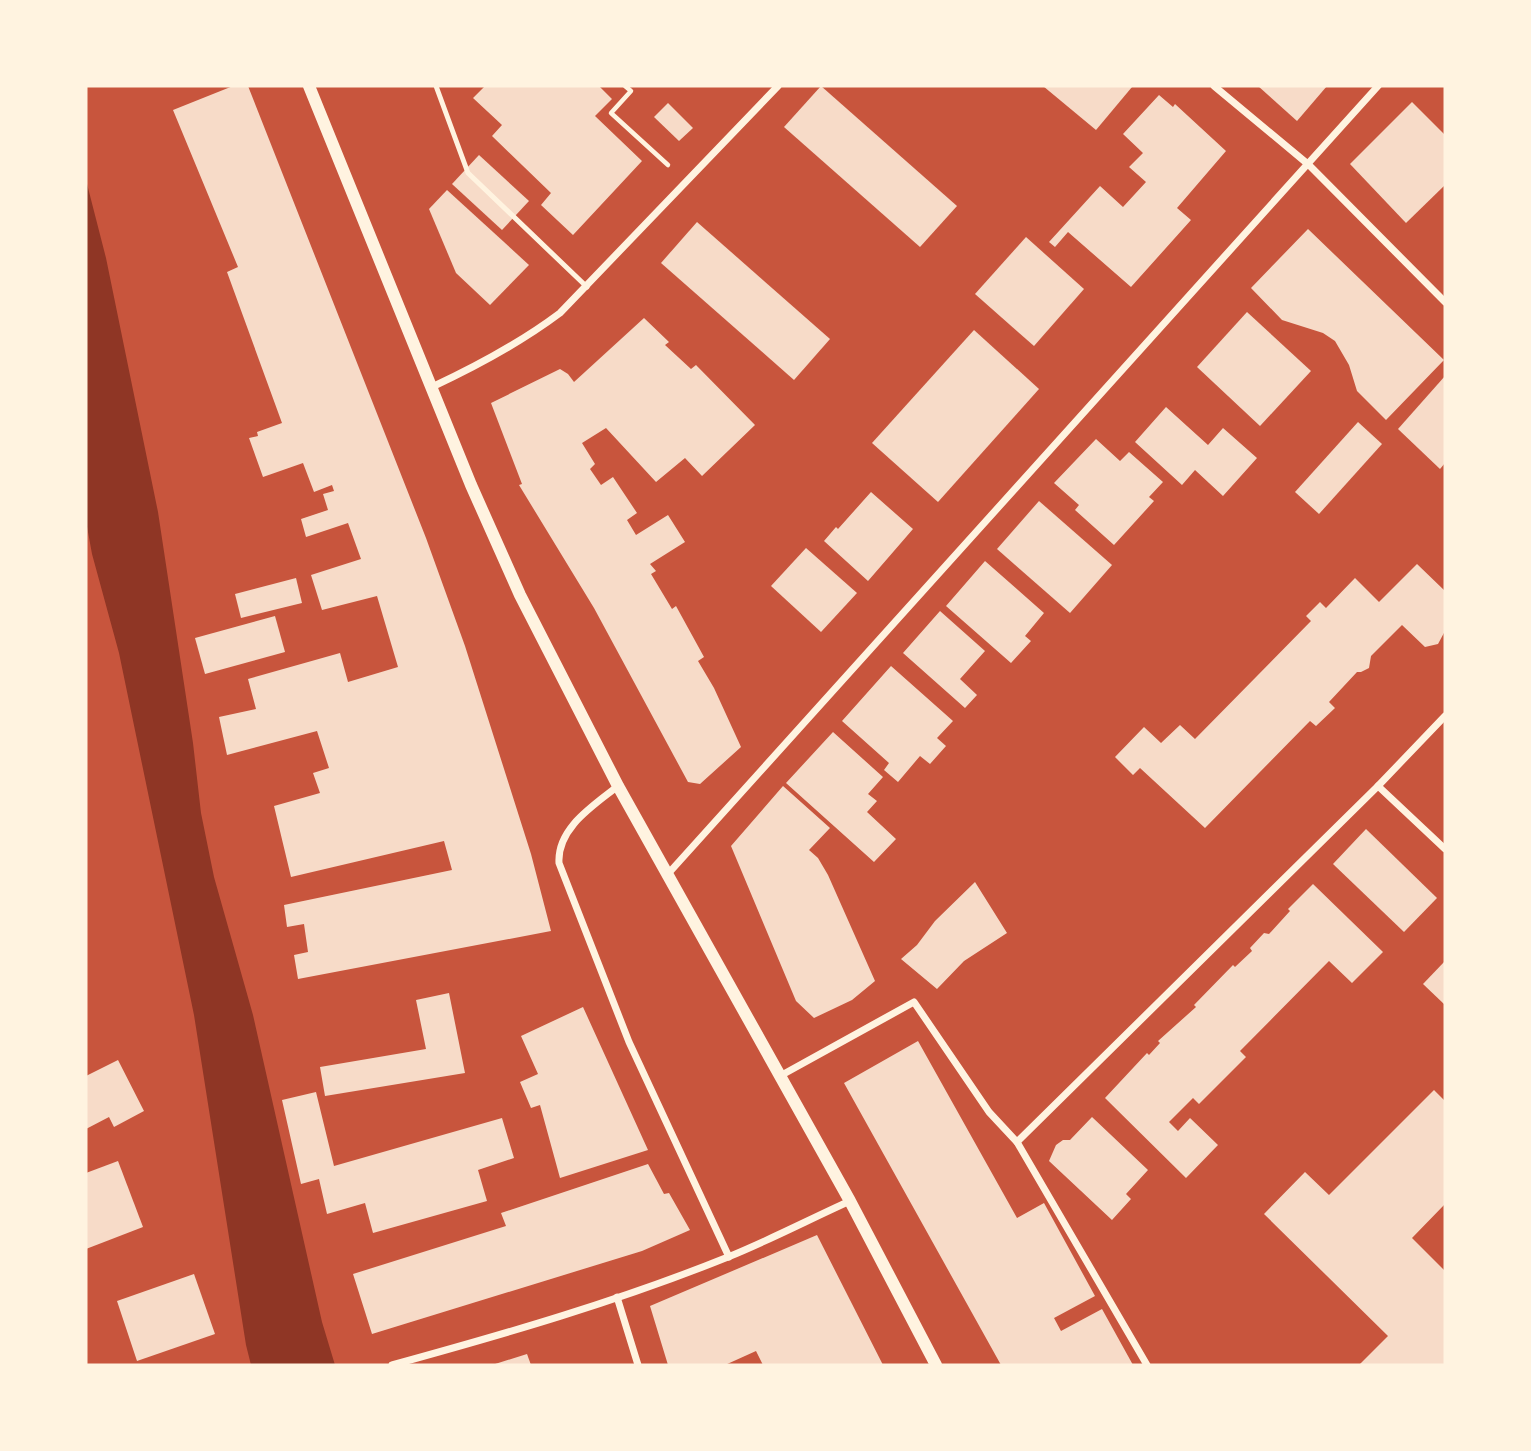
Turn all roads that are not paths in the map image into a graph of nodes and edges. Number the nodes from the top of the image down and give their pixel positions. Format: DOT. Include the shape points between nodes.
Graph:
graph roads {
  1 [pos="309,86"];
  2 [pos="436,86"];
  3 [pos="778,86"];
  4 [pos="1214,86"];
  5 [pos="1378,86"];
  6 [pos="1309,165"];
  7 [pos="587,287"];
  8 [pos="1445,302"];
  9 [pos="432,387"];
  10 [pos="1445,716"];
  11 [pos="618,786"];
  12 [pos="1378,786"];
  13 [pos="1445,849"];
  14 [pos="667,875"];
  15 [pos="780,1076"];
  16 [pos="1017,1142"];
  17 [pos="850,1200"];
  18 [pos="729,1256"];
  19 [pos="617,1297"];
  20 [pos="392,1365"];
  21 [pos="638,1365"];
  22 [pos="936,1365"];
  23 [pos="1147,1365"];
  1 -- 9 [label="street"];
  2 -- 7 [label="lane" via="468,173"];
  3 -- 7 [label="street"];
  4 -- 6 [label="street"];
  5 -- 6 [label="street"];
  6 -- 8 [label="street"];
  6 -- 14 [label="street"];
  7 -- 9 [label="street" via="530,335"];
  9 -- 11 [label="street" via="520,595"];
  10 -- 12 [label="street"];
  11 -- 14 [label="street"];
  11 -- 18 [label="street" via="567,832 560,844 559,863 629,1042"];
  12 -- 13 [label="street"];
  12 -- 16 [label="street"];
  14 -- 15 [label="street"];
  15 -- 16 [label="street" via="914,1002 989,1112"];
  15 -- 17 [label="street"];
  16 -- 23 [label="street"];
  17 -- 18 [label="street"];
  17 -- 22 [label="street"];
  18 -- 19 [label="street"];
  19 -- 20 [label="street"];
  19 -- 21 [label="street"];
}
